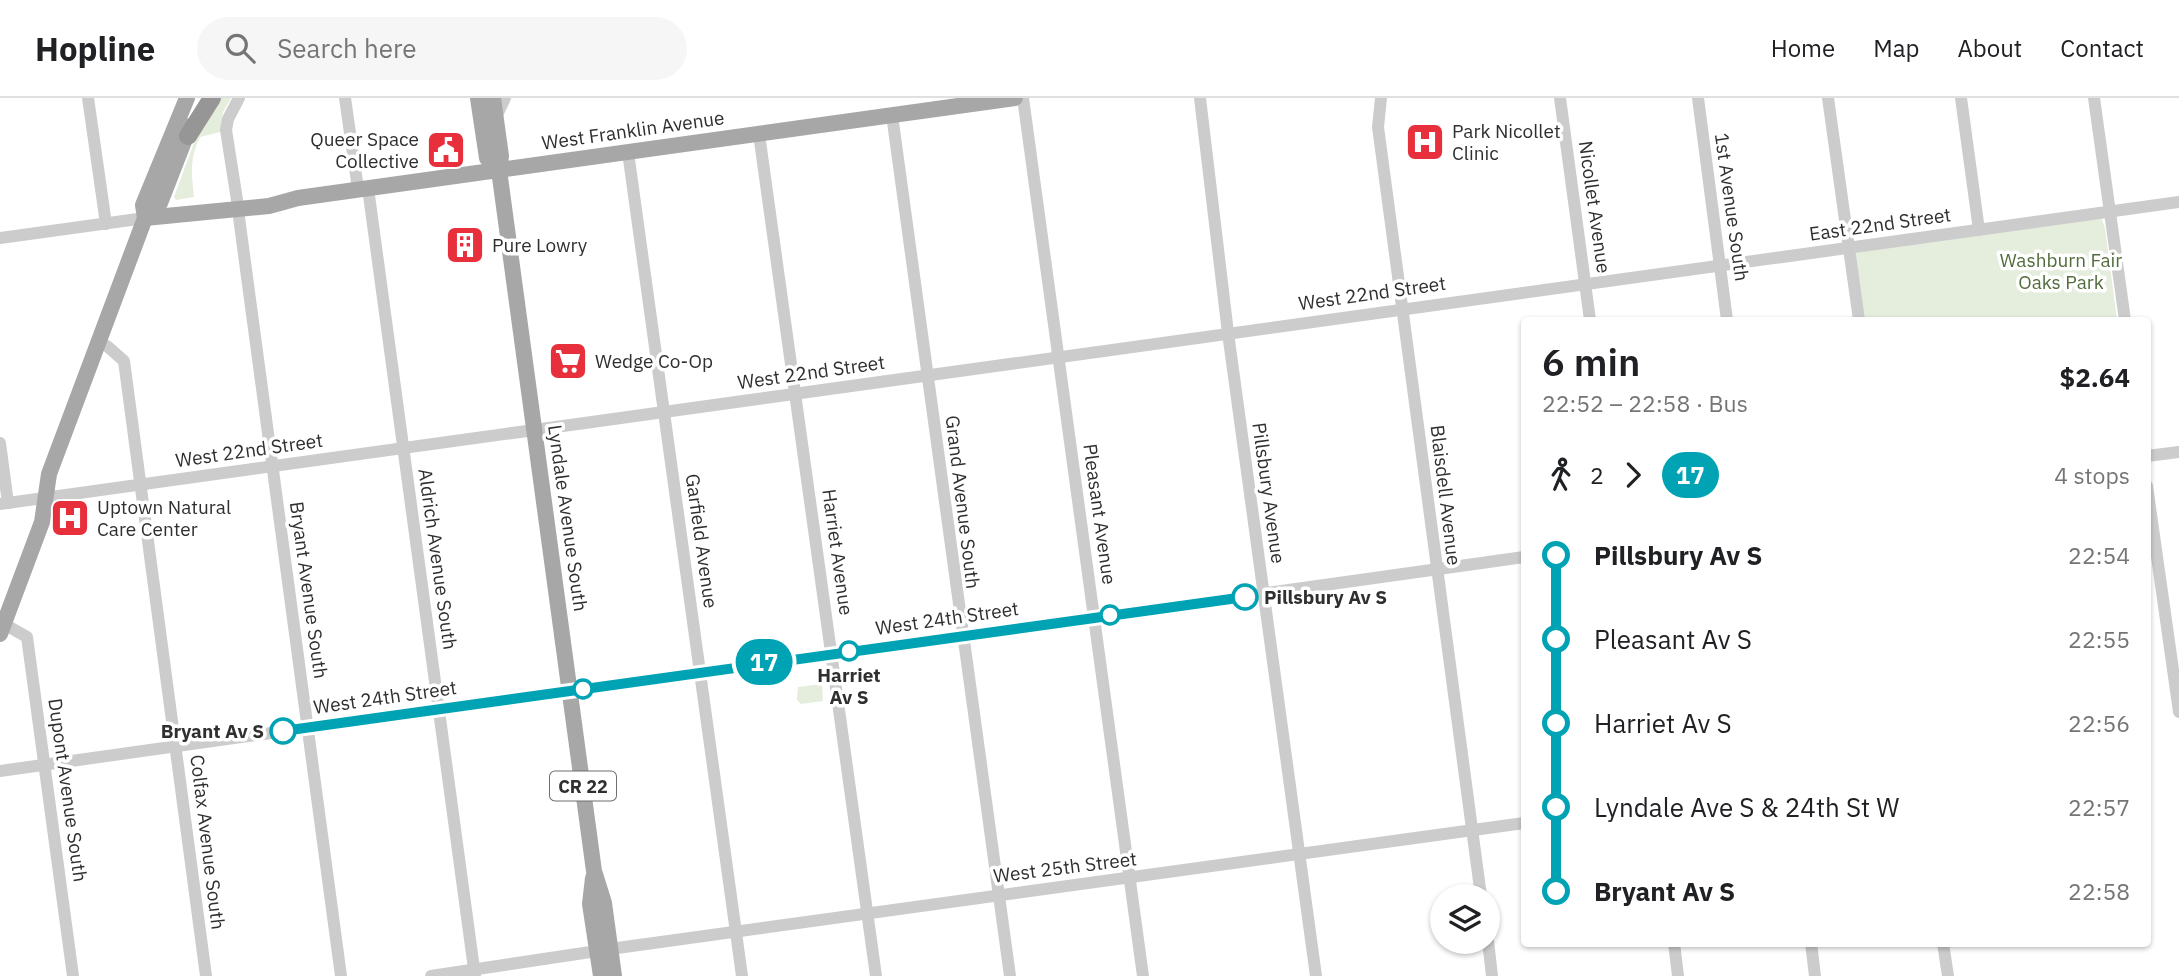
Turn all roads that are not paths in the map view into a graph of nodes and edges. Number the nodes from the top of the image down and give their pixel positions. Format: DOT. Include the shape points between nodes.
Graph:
graph roads {
  1 [pos="88,98"];
  2 [pos="187,98"];
  3 [pos="202,98"];
  4 [pos="212,98"];
  5 [pos="239,98"];
  6 [pos="345,98"];
  7 [pos="478,98"];
  8 [pos="493,98"];
  9 [pos="505,98"];
  10 [pos="1015,98"];
  11 [pos="1023,98"];
  12 [pos="1199,98"];
  13 [pos="1381,98"];
  14 [pos="1560,98"];
  15 [pos="1698,98"];
  16 [pos="1828,98"];
  17 [pos="1961,98"];
  18 [pos="2094,98"];
  19 [pos="993,99"];
  20 [pos="892,115"];
  21 [pos="496,117"];
  22 [pos="760,134"];
  23 [pos="188,136"];
  24 [pos="628,152"];
  25 [pos="499,170"];
  26 [pos="363,189"];
  27 [pos="2179,202"];
  28 [pos="237,205"];
  29 [pos="2110,211"];
  30 [pos="145,218"];
  31 [pos="106,223"];
  32 [pos="1979,230"];
  33 [pos="0,237"];
  34 [pos="1849,248"];
  35 [pos="1720,266"];
  36 [pos="1586,284"];
  37 [pos="114,307"];
  38 [pos="1403,309"];
  39 [pos="1590,317"];
  40 [pos="1727,317"];
  41 [pos="1859,317"];
  42 [pos="2124,317"];
  43 [pos="1228,334"];
  44 [pos="107,346"];
  45 [pos="1059,358"];
  46 [pos="927,375"];
  47 [pos="797,393"];
  48 [pos="666,411"];
  49 [pos="534,429"];
  50 [pos="0,443"];
  51 [pos="404,448"];
  52 [pos="2179,452"];
  53 [pos="2151,456"];
  54 [pos="272,466"];
  55 [pos="141,485"];
  56 [pos="45,498"];
  57 [pos="4,503"];
  58 [pos="2151,514"];
  59 [pos="1521,557"];
  60 [pos="1437,570"];
  61 [pos="1264,594"];
  62 [pos="1094,617"];
  63 [pos="1,623"];
  64 [pos="961,635"];
  65 [pos="832,653"];
  66 [pos="700,672"];
  67 [pos="570,691"];
  68 [pos="439,709"];
  69 [pos="2179,712"];
  70 [pos="308,727"];
  71 [pos="177,746"];
  72 [pos="45,764"];
  73 [pos="0,771"];
  74 [pos="1521,823"];
  75 [pos="1472,829"];
  76 [pos="1300,854"];
  77 [pos="1129,878"];
  78 [pos="1479,884"];
  79 [pos="999,895"];
  80 [pos="866,915"];
  81 [pos="736,934"];
  82 [pos="1674,947"];
  83 [pos="1811,947"];
  84 [pos="1944,947"];
  85 [pos="604,950"];
  86 [pos="1489,954"];
  87 [pos="475,973"];
  88 [pos="73,976"];
  89 [pos="206,976"];
  90 [pos="341,976"];
  91 [pos="431,976"];
  92 [pos="601,976"];
  93 [pos="614,976"];
  94 [pos="742,976"];
  95 [pos="876,976"];
  96 [pos="1010,976"];
  97 [pos="1143,976"];
  98 [pos="1316,976"];
  99 [pos="1492,976"];
  100 [pos="1678,976"];
  101 [pos="1815,976"];
  102 [pos="1948,976"];
  1 -- 31 [label="street"];
  2 -- 30 [label="main road" via="143,205"];
  3 -- 23 [label="main road"];
  4 -- 23 [label="highway"];
  5 -- 28 [label="street, Bryant Avenue South" via="226,130"];
  6 -- 26 [label="street, Aldrich Avenue South"];
  7 -- 25 [label="main road" via="487,158"];
  8 -- 21 [label="main road"];
  9 -- 21 [label="street"];
  10 -- 19 [label="main road, West Franklin Avenue"];
  11 -- 45 [label="street, Pleasant Avenue"];
  12 -- 43 [label="street, Pillsbury Avenue"];
  13 -- 38 [label="street, Blaisdell Avenue" via="1378,127"];
  14 -- 36 [label="street, Nicollet Avenue"];
  15 -- 35 [label="street, 1st Avenue South"];
  16 -- 34 [label="street"];
  17 -- 32 [label="street"];
  18 -- 29 [label="street"];
  19 -- 20 [label="main road, West Franklin Avenue"];
  20 -- 22 [label="main road, West Franklin Avenue"];
  20 -- 46 [label="street, Grand Avenue South"];
  21 -- 25 [label="main road"];
  22 -- 24 [label="main road, West Franklin Avenue"];
  22 -- 47 [label="street, Harriet Avenue"];
  23 -- 30 [label="main road" via="160,203"];
  24 -- 25 [label="main road, West Franklin Avenue"];
  24 -- 48 [label="street, Garfield Avenue"];
  25 -- 26 [label="main road, West Franklin Avenue"];
  25 -- 49 [label="main road, Lyndale Avenue South / CR 22"];
  26 -- 28 [label="main road, West Franklin Avenue"];
  26 -- 51 [label="street, Aldrich Avenue South"];
  27 -- 29 [label="street, East 22nd Street"];
  28 -- 30 [label="main road, West Franklin Avenue"];
  28 -- 54 [label="street, Bryant Avenue South"];
  29 -- 32 [label="street, East 22nd Street"];
  29 -- 42 [label="street"];
  30 -- 31 [label="street, West Franklin Avenue"];
  30 -- 37 [label="main road"];
  31 -- 33 [label="street, West Franklin Avenue"];
  32 -- 34 [label="street, East 22nd Street"];
  34 -- 35 [label="street, East 22nd Street"];
  34 -- 41 [label="street"];
  35 -- 36 [label="street, East 22nd Street"];
  35 -- 40 [label="street, 1st Avenue South"];
  36 -- 38 [label="street, West 22nd Street"];
  36 -- 39 [label="street, Nicollet Avenue"];
  37 -- 44 [label="main road"];
  37 -- 56 [label="main road" via="53,463"];
  38 -- 43 [label="street, West 22nd Street"];
  38 -- 60 [label="street, Blaisdell Avenue"];
  43 -- 45 [label="street, West 22nd Street"];
  43 -- 61 [label="street, Pillsbury Avenue"];
  44 -- 55 [label="street, Colfax Avenue South" via="124,361"];
  44 -- 56 [label="main road" via="58,476"];
  45 -- 46 [label="street, West 22nd Street"];
  45 -- 62 [label="street, Pleasant Avenue"];
  46 -- 47 [label="street, West 22nd Street"];
  46 -- 64 [label="street, Grand Avenue South"];
  47 -- 48 [label="street, West 22nd Street"];
  47 -- 65 [label="street, Harriet Avenue"];
  48 -- 49 [label="street, West 22nd Street"];
  48 -- 66 [label="street, Garfield Avenue"];
  49 -- 51 [label="street, West 22nd Street"];
  49 -- 67 [label="main road, Lyndale Avenue South / CR 22"];
  50 -- 57 [label="street"];
  51 -- 54 [label="street, West 22nd Street"];
  51 -- 68 [label="street, Aldrich Avenue South"];
  52 -- 53 [label="street"];
  54 -- 55 [label="street, West 22nd Street"];
  54 -- 70 [label="street, Bryant Avenue South"];
  55 -- 56 [label="street, West 22nd Street"];
  55 -- 71 [label="street, Colfax Avenue South"];
  56 -- 57 [label="street, West 22nd Street"];
  56 -- 63 [label="main road" via="33,520"];
  58 -- 69 [label="street"];
  59 -- 60 [label="street, West 24th Street"];
  60 -- 61 [label="street, West 24th Street"];
  60 -- 75 [label="street, Blaisdell Avenue"];
  61 -- 62 [label="street, West 24th Street"];
  61 -- 76 [label="street, Pillsbury Avenue"];
  62 -- 64 [label="street, West 24th Street"];
  62 -- 77 [label="street, Pleasant Avenue"];
  63 -- 72 [label="street, Dupont Avenue South" via="27,637"];
  64 -- 65 [label="street, West 24th Street"];
  64 -- 79 [label="street, Grand Avenue South"];
  65 -- 66 [label="street, West 24th Street"];
  65 -- 80 [label="street, Harriet Avenue"];
  66 -- 67 [label="street, West 24th Street"];
  66 -- 81 [label="street, Garfield Avenue"];
  67 -- 68 [label="street, West 24th Street"];
  67 -- 85 [label="main road, Lyndale Avenue South / CR 22" via="594,871 590,904"];
  68 -- 70 [label="street, West 24th Street"];
  68 -- 87 [label="street, Aldrich Avenue South"];
  70 -- 71 [label="street, West 24th Street"];
  70 -- 90 [label="street, Bryant Avenue South"];
  71 -- 72 [label="street, West 24th Street"];
  71 -- 89 [label="street, Colfax Avenue South"];
  72 -- 73 [label="street, West 24th Street"];
  72 -- 88 [label="street, Dupont Avenue South"];
  74 -- 75 [label="street, West 25th Street"];
  75 -- 76 [label="street, West 25th Street"];
  75 -- 78 [label="street, Blaisdell Avenue"];
  76 -- 77 [label="street, West 25th Street"];
  76 -- 98 [label="street, Pillsbury Avenue"];
  77 -- 79 [label="street, West 25th Street"];
  77 -- 97 [label="street, Pleasant Avenue"];
  79 -- 80 [label="street, West 25th Street"];
  79 -- 96 [label="street, Grand Avenue South"];
  80 -- 81 [label="street, West 25th Street"];
  80 -- 95 [label="street, Harriet Avenue"];
  81 -- 85 [label="street, West 25th Street"];
  81 -- 94 [label="street, Garfield Avenue"];
  82 -- 100 [label="street"];
  83 -- 101 [label="street"];
  84 -- 102 [label="street"];
  85 -- 87 [label="street, West 25th Street"];
  85 -- 92 [label="main road, Lyndale Avenue South / CR 22"];
  85 -- 93 [label="main road, Lyndale Avenue South / CR 22"];
  86 -- 99 [label="street"];
  87 -- 91 [label="street, West 25th Street"];
}
